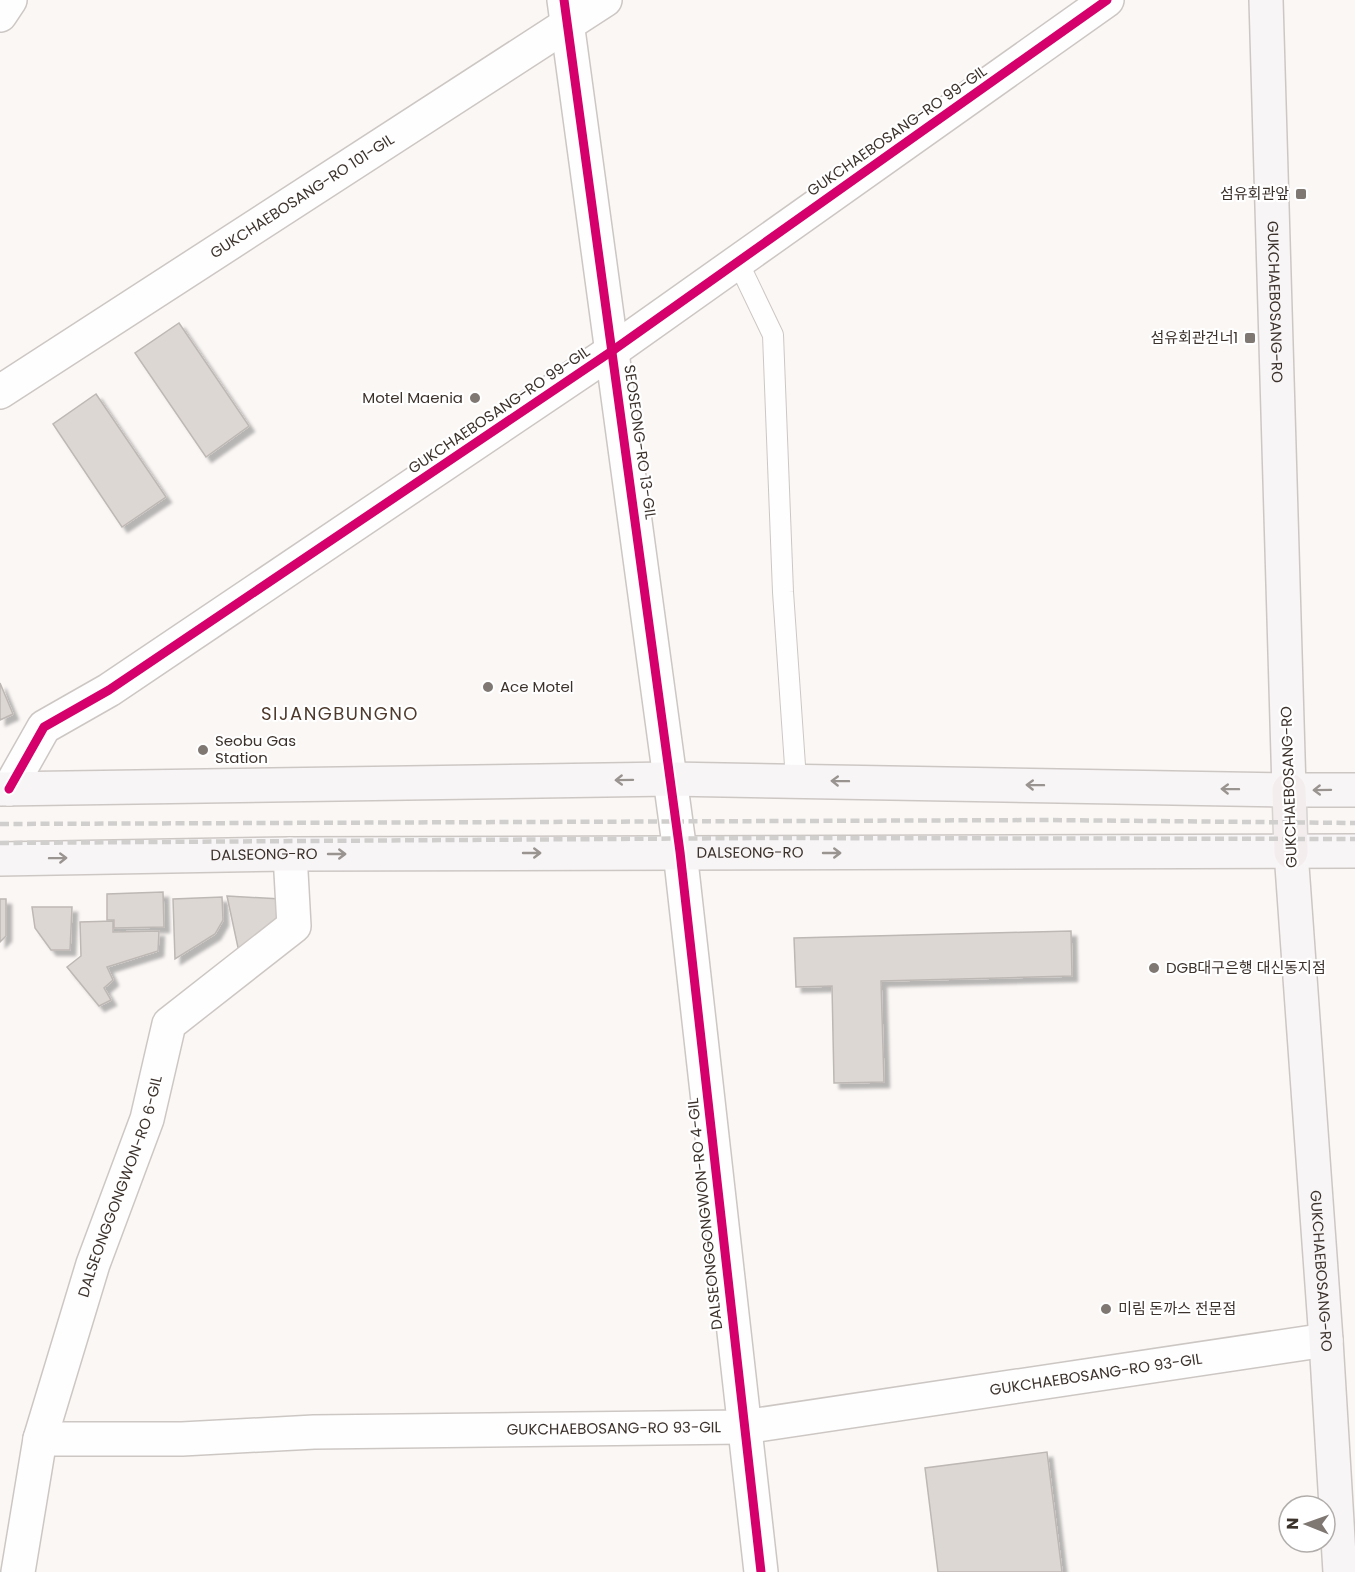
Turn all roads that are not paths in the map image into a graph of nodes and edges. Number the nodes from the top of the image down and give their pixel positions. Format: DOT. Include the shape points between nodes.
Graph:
graph roads {
  1 [pos="10,0"];
  2 [pos="605,0"];
  3 [pos="1107,0"];
  4 [pos="1266,0"];
  5 [pos="566,12"];
  6 [pos="0,15"];
  7 [pos="738,262"];
  8 [pos="612,351"];
  9 [pos="0,392"];
  10 [pos="670,779"];
  11 [pos="796,780"];
  12 [pos="5,789"];
  13 [pos="1289,790"];
  14 [pos="1355,790"];
  15 [pos="1355,851"];
  16 [pos="680,852"];
  17 [pos="1291,852"];
  18 [pos="290,854"];
  19 [pos="0,859"];
  20 [pos="1326,1340"];
  21 [pos="744,1427"];
  22 [pos="40,1439"];
  23 [pos="18,1572"];
  24 [pos="761,1572"];
  25 [pos="1340,1572"];
  1 -- 6 [label="street"];
  2 -- 5 [label="street, GUKCHAEBOSANG-RO 101-GIL"];
  3 -- 7 [label="street, GUKCHAEBOSANG-RO 99-GIL"];
  4 -- 13 [label="main road, GUKCHAEBOSANG-RO"];
  5 -- 8 [label="street, SEOSEONG-RO 13-GIL"];
  5 -- 9 [label="street, GUKCHAEBOSANG-RO 101-GIL"];
  7 -- 8 [label="street, GUKCHAEBOSANG-RO 99-GIL"];
  7 -- 11 [label="lane" via="772,334"];
  8 -- 10 [label="street, SEOSEONG-RO 13-GIL"];
  8 -- 12 [label="street, GUKCHAEBOSANG-RO 99-GIL" via="109,690 44,728"];
  10 -- 11 [label="main road"];
  10 -- 12 [label="main road, one-way"];
  10 -- 16 [label="street, SEOSEONG-RO 13-GIL"];
  13 -- 11 [label="main road, one-way"];
  14 -- 13 [label="main road, one-way"];
  13 -- 17 [label="main road, GUKCHAEBOSANG-RO"];
  15 -- 17 [label="main road, DALSEONG-RO"];
  16 -- 17 [label="main road, DALSEONG-RO, one-way"];
  18 -- 16 [label="main road, DALSEONG-RO, one-way"];
  16 -- 21 [label="street, DALSEONGGONGWON-RO 4-GIL"];
  17 -- 20 [label="main road, GUKCHAEBOSANG-RO"];
  19 -- 18 [label="main road, DALSEONG-RO, one-way"];
  18 -- 22 [label="street, DALSEONGGONGWON-RO 6-GIL" via="294,926 169,1024 147,1119 93,1264"];
  20 -- 21 [label="street, GUKCHAEBOSANG-RO 93-GIL"];
  20 -- 25 [label="main road, GUKCHAEBOSANG-RO"];
  21 -- 22 [label="street, GUKCHAEBOSANG-RO 93-GIL"];
  21 -- 24 [label="street, DALSEONGGONGWON-RO 4-GIL"];
  22 -- 23 [label="street, DALSEONGGONGWON-RO 6-GIL"];
}
